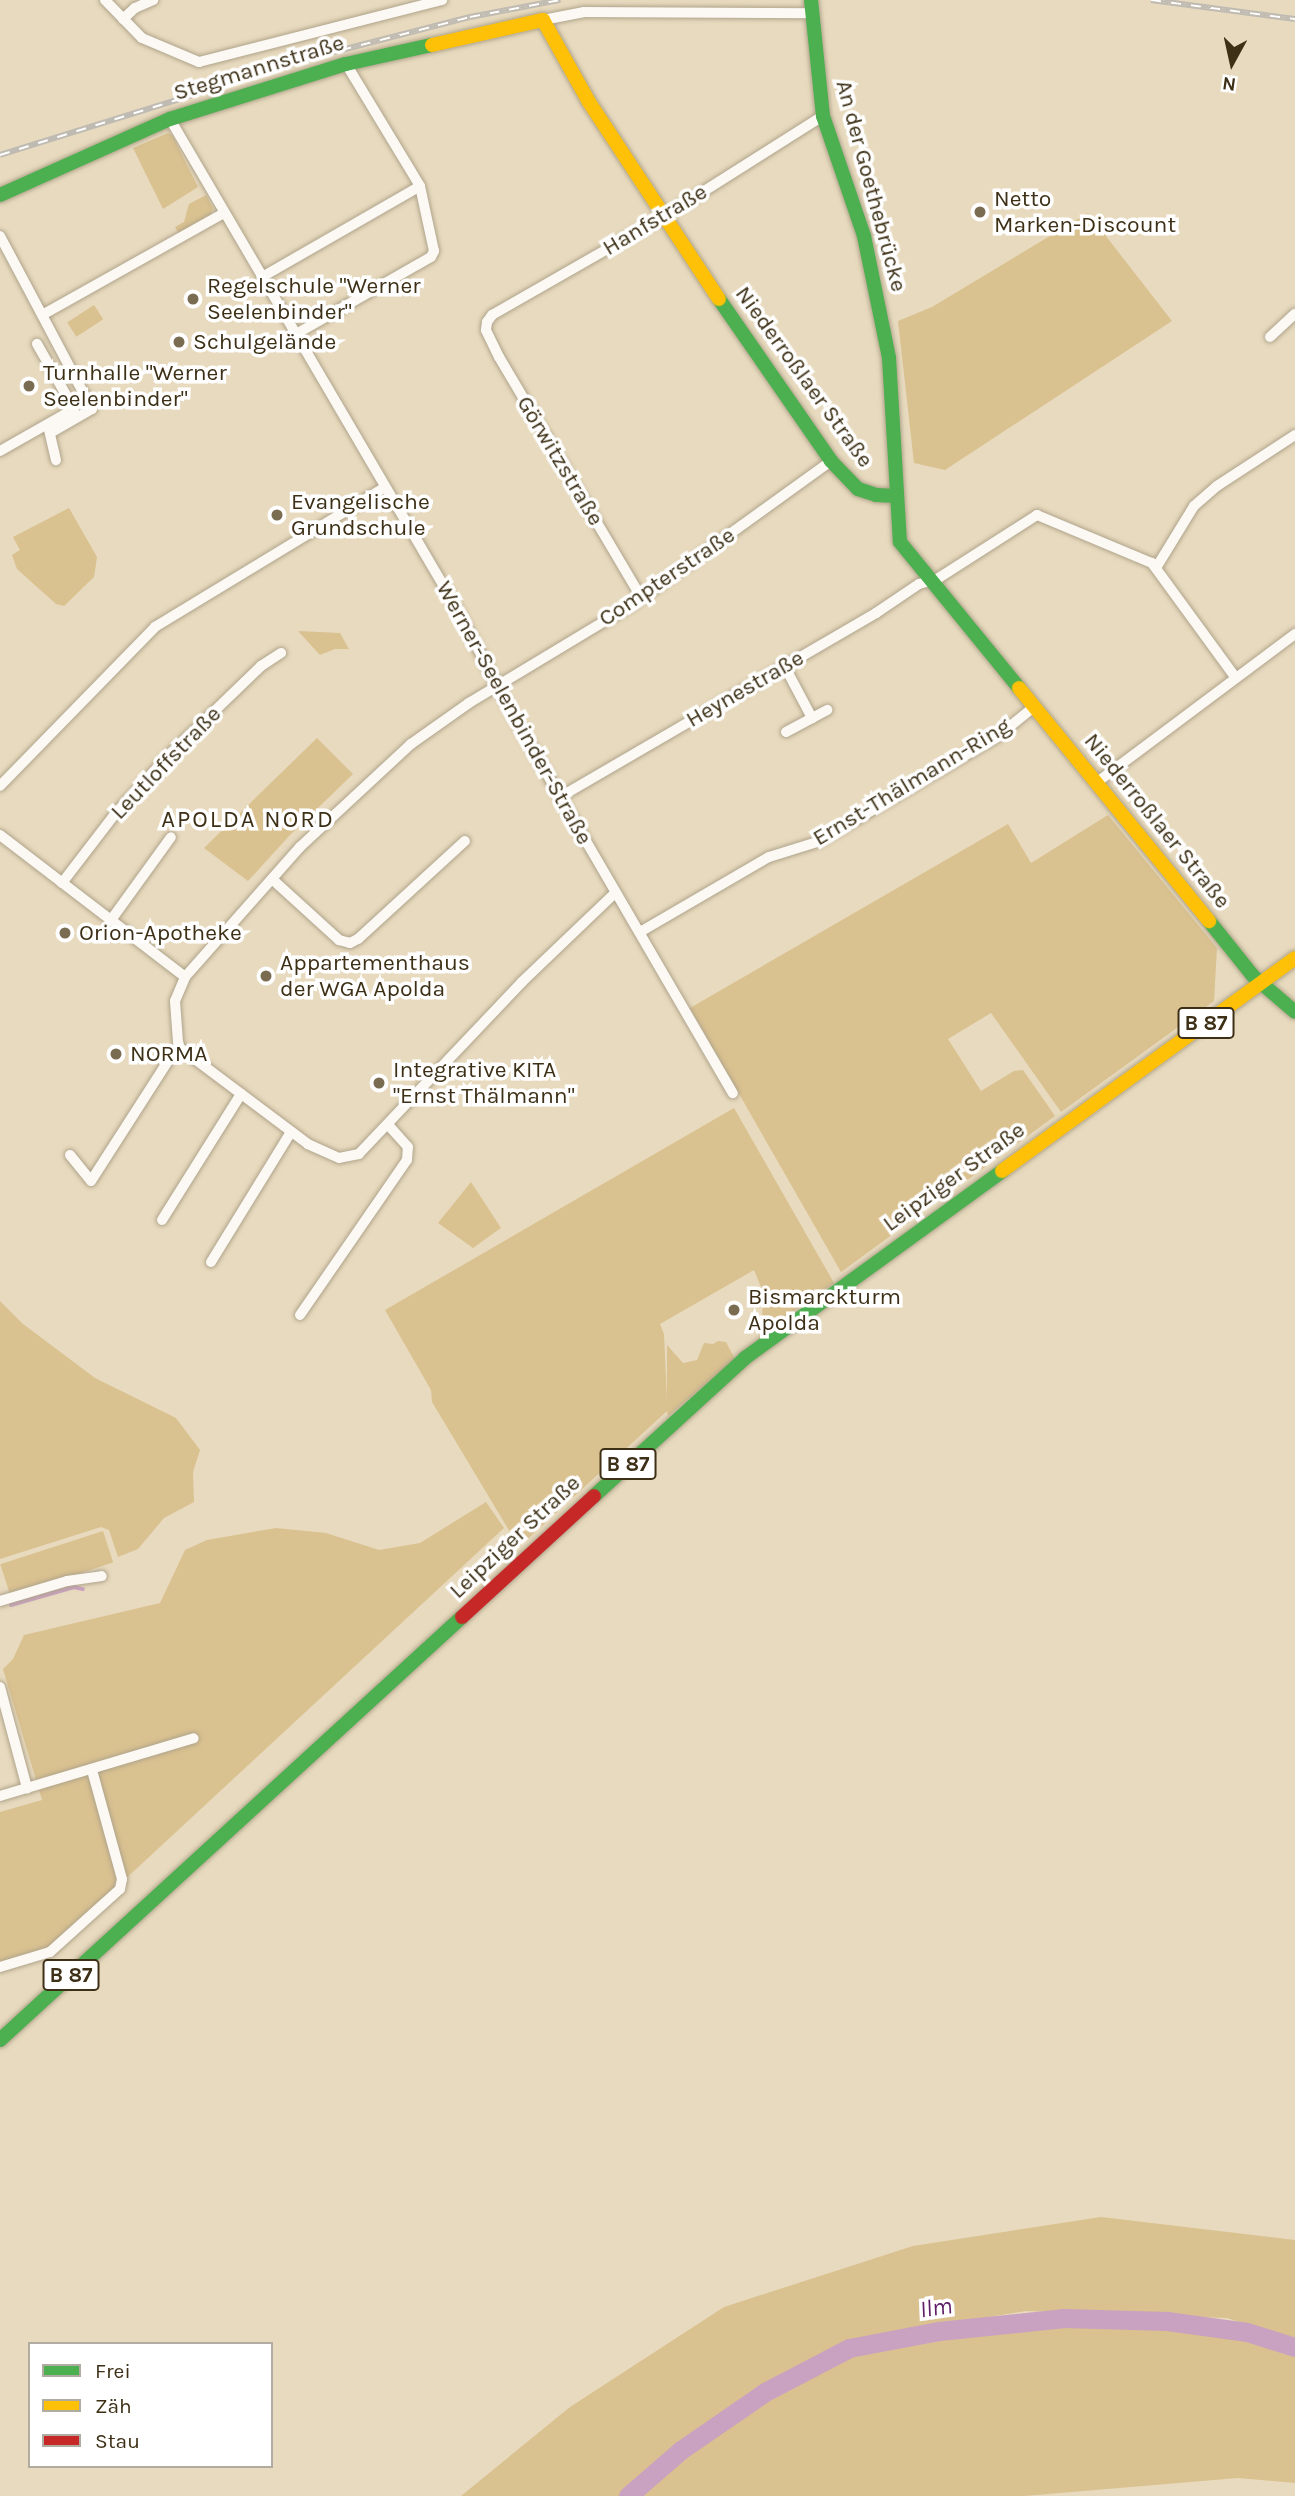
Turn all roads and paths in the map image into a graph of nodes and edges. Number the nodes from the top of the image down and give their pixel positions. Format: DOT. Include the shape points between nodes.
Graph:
graph roads {
  1 [pos="104,0"];
  2 [pos="153,0"];
  3 [pos="442,0"];
  4 [pos="412,2"];
  5 [pos="812,5"];
  6 [pos="123,19"];
  7 [pos="543,20"];
  8 [pos="346,64"];
  9 [pos="823,116"];
  10 [pos="170,119"];
  11 [pos="420,186"];
  12 [pos="0,195"];
  13 [pos="224,213"];
  14 [pos="663,217"];
  15 [pos="0,236"];
  16 [pos="262,276"];
  17 [pos="44,314"];
  18 [pos="1295,314"];
  19 [pos="486,323"];
  20 [pos="296,334"];
  21 [pos="1270,337"];
  22 [pos="37,344"];
  23 [pos="49,428"];
  24 [pos="1295,435"];
  25 [pos="0,451"];
  26 [pos="57,460"];
  27 [pos="831,461"];
  28 [pos="385,487"];
  29 [pos="897,496"];
  30 [pos="1156,568"];
  31 [pos="929,581"];
  32 [pos="641,597"];
  33 [pos="1295,634"];
  34 [pos="281,653"];
  35 [pos="785,667"];
  36 [pos="1236,678"];
  37 [pos="497,685"];
  38 [pos="1034,707"];
  39 [pos="827,710"];
  40 [pos="812,718"];
  41 [pos="786,732"];
  42 [pos="1096,783"];
  43 [pos="0,786"];
  44 [pos="560,797"];
  45 [pos="0,835"];
  46 [pos="171,837"];
  47 [pos="465,841"];
  48 [pos="272,879"];
  49 [pos="62,883"];
  50 [pos="615,893"];
  51 [pos="111,920"];
  52 [pos="640,932"];
  53 [pos="1295,958"];
  54 [pos="185,977"];
  55 [pos="1261,983"];
  56 [pos="1295,1012"];
  57 [pos="180,1048"];
  58 [pos="733,1093"];
  59 [pos="241,1094"];
  60 [pos="389,1126"];
  61 [pos="291,1132"];
  62 [pos="70,1155"];
  63 [pos="162,1220"];
  64 [pos="211,1262"];
  65 [pos="300,1315"];
  66 [pos="102,1576"];
  67 [pos="0,1601"];
  68 [pos="0,1687"];
  69 [pos="194,1738"];
  70 [pos="92,1770"];
  71 [pos="27,1788"];
  72 [pos="0,1796"];
  73 [pos="0,1967"];
  74 [pos="0,2040"];
  1 -- 6 [label="street"];
  2 -- 6 [label="street"];
  3 -- 4 [label="street"];
  4 -- 6 [label="street" via="200,62 158,47"];
  5 -- 7 [label="street" via="584,12"];
  5 -- 9 [label="main road, An der Goethebrücke"];
  7 -- 8 [label="main road, Stegmannstraße"];
  7 -- 14 [label="main road, Niederroßlaer Straße"];
  8 -- 10 [label="main road, Stegmannstraße"];
  8 -- 11 [label="street"];
  9 -- 14 [label="street, Hanfstraße"];
  9 -- 29 [label="main road, An der Goethebrücke" via="864,236 880,307 893,392"];
  10 -- 12 [label="main road, Stegmannstraße"];
  10 -- 13 [label="street, Werner-Seelenbinder-Straße"];
  11 -- 16 [label="street"];
  11 -- 20 [label="street" via="432,232 431,257"];
  13 -- 16 [label="street, Werner-Seelenbinder-Straße"];
  13 -- 17 [label="street"];
  14 -- 19 [label="street, Hanfstraße" via="492,315"];
  14 -- 27 [label="main road, Niederroßlaer Straße"];
  15 -- 17 [label="street"];
  16 -- 20 [label="street, Werner-Seelenbinder-Straße"];
  17 -- 23 [label="street" via="51,336 92,409"];
  18 -- 21 [label="street"];
  19 -- 32 [label="street, Görwitzstraße" via="499,357"];
  20 -- 28 [label="street, Werner-Seelenbinder-Straße"];
  22 -- 23 [label="street" via="74,409"];
  23 -- 25 [label="street"];
  23 -- 26 [label="street"];
  24 -- 30 [label="street" via="1194,506"];
  27 -- 29 [label="main road, Niederroßlaer Straße" via="858,488"];
  27 -- 32 [label="street, Compterstraße"];
  28 -- 37 [label="street, Werner-Seelenbinder-Straße"];
  28 -- 43 [label="street" via="155,627"];
  29 -- 31 [label="main road, Niederroßlaer Straße" via="900,542"];
  30 -- 31 [label="street, Heynestraße" via="1037,515"];
  30 -- 36 [label="street"];
  31 -- 35 [label="street, Heynestraße"];
  31 -- 38 [label="main road, Niederroßlaer Straße"];
  32 -- 37 [label="street, Compterstraße"];
  33 -- 36 [label="street"];
  34 -- 49 [label="street, Leutloffstraße" via="261,666 172,752 114,814"];
  35 -- 40 [label="street"];
  35 -- 44 [label="street, Heynestraße"];
  36 -- 42 [label="street"];
  37 -- 44 [label="street, Werner-Seelenbinder-Straße"];
  37 -- 48 [label="street" via="411,744"];
  38 -- 42 [label="main road, Niederroßlaer Straße"];
  38 -- 52 [label="street, Ernst-Thälmann-Ring" via="982,746 820,841 769,857"];
  39 -- 40 [label="street"];
  40 -- 41 [label="street"];
  42 -- 55 [label="main road, Niederroßlaer Straße"];
  44 -- 50 [label="street, Werner-Seelenbinder-Straße"];
  45 -- 49 [label="street"];
  46 -- 51 [label="street"];
  47 -- 48 [label="street" via="350,943 339,940"];
  48 -- 54 [label="street"];
  49 -- 51 [label="street"];
  50 -- 52 [label="street, Werner-Seelenbinder-Straße"];
  50 -- 60 [label="street" via="522,982"];
  51 -- 54 [label="street"];
  52 -- 58 [label="street, Werner-Seelenbinder-Straße"];
  53 -- 55 [label="main road, Leipziger Straße / B 87"];
  54 -- 57 [label="street" via="175,1001"];
  55 -- 56 [label="main road, Niederroßlaer Straße"];
  55 -- 74 [label="main road, Leipziger Straße / B 87" via="745,1358"];
  57 -- 59 [label="street"];
  57 -- 62 [label="street" via="91,1181"];
  59 -- 61 [label="street"];
  59 -- 63 [label="street"];
  60 -- 61 [label="street" via="359,1154 339,1158"];
  60 -- 65 [label="street" via="408,1147 407,1160"];
  61 -- 64 [label="street"];
  66 -- 67 [label="street"];
  68 -- 71 [label="street"];
  69 -- 70 [label="street"];
  70 -- 71 [label="street"];
  70 -- 73 [label="street" via="122,1879 120,1889 50,1952"];
  71 -- 72 [label="street"];
}
